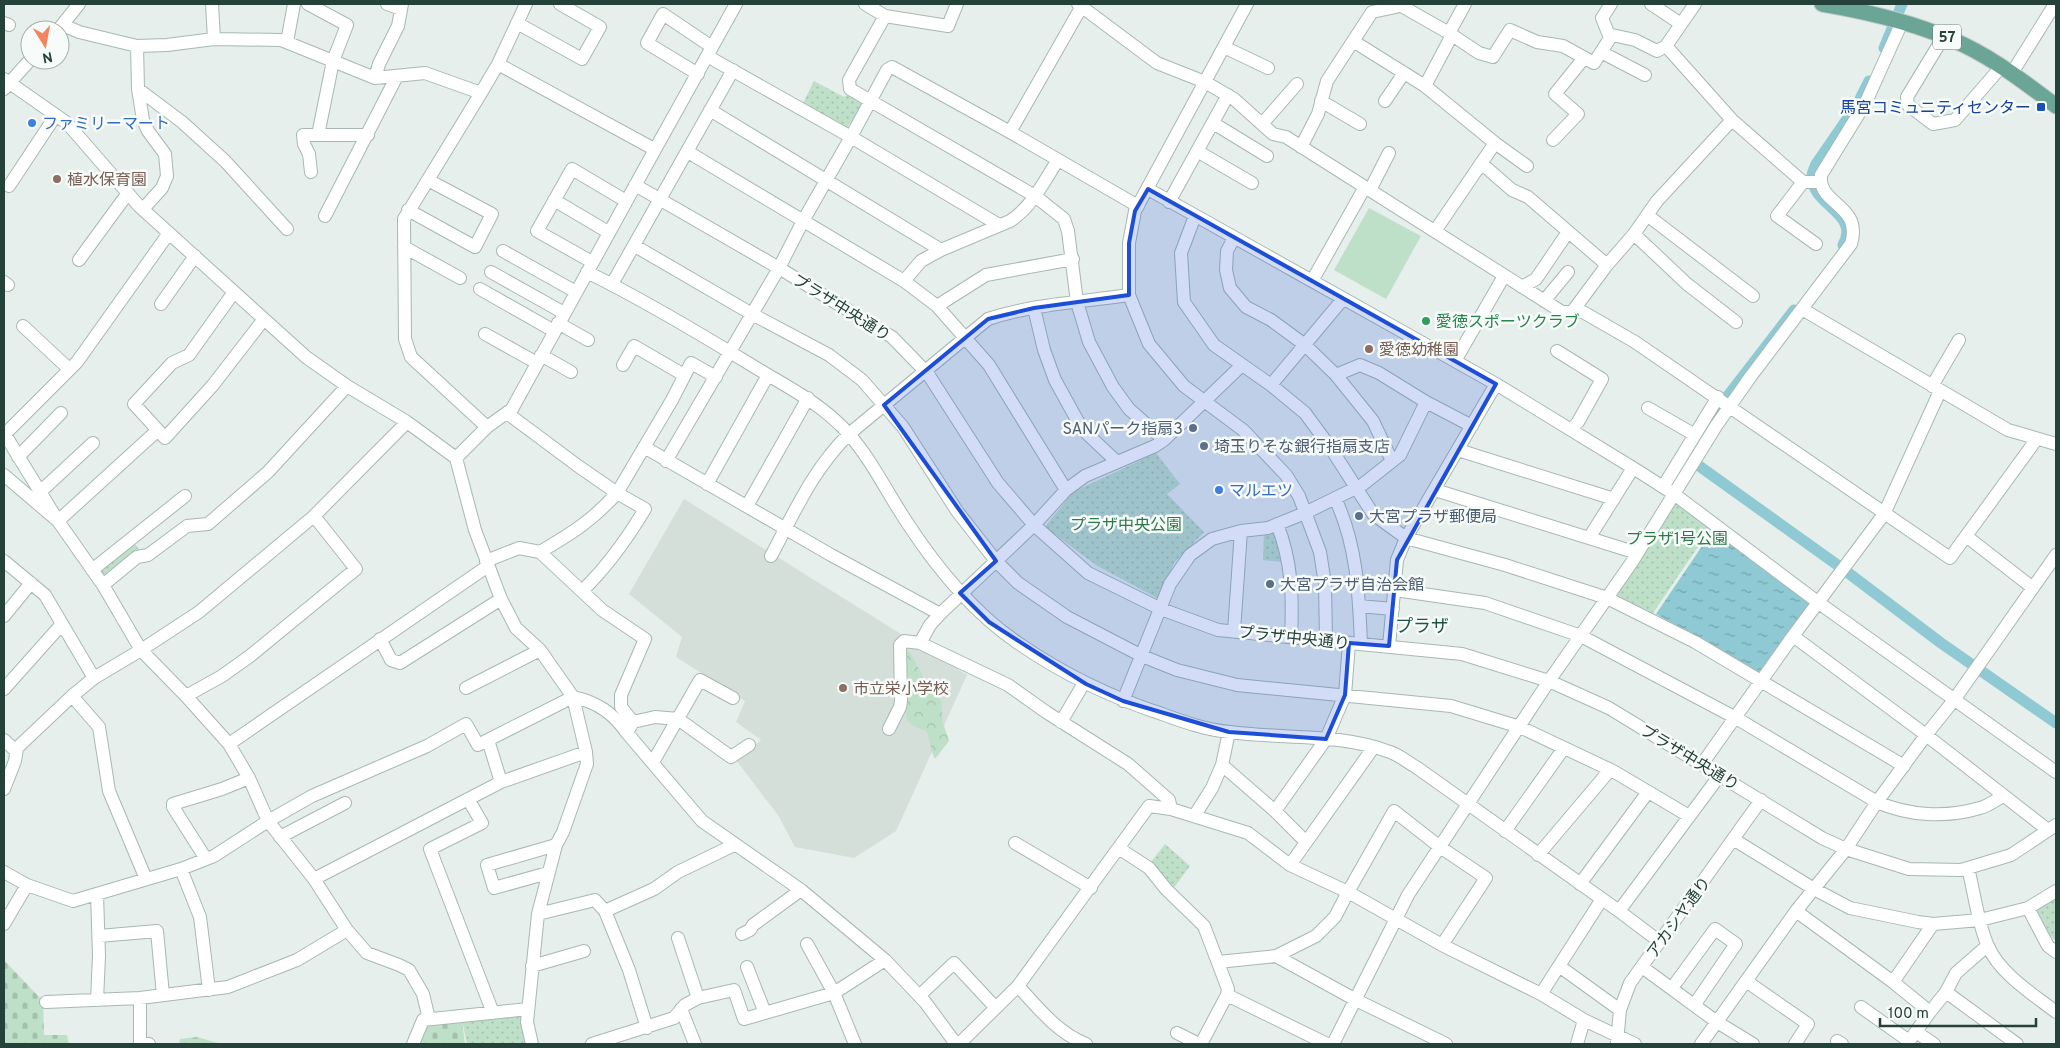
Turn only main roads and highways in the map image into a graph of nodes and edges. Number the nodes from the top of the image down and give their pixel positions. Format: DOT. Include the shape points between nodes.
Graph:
graph roads {
  1 [pos="1822,4"];
  2 [pos="2056,106"];
  1 -- 2 [label="main road, 57" via="1865,12 1944,36 2006,70"];
}
